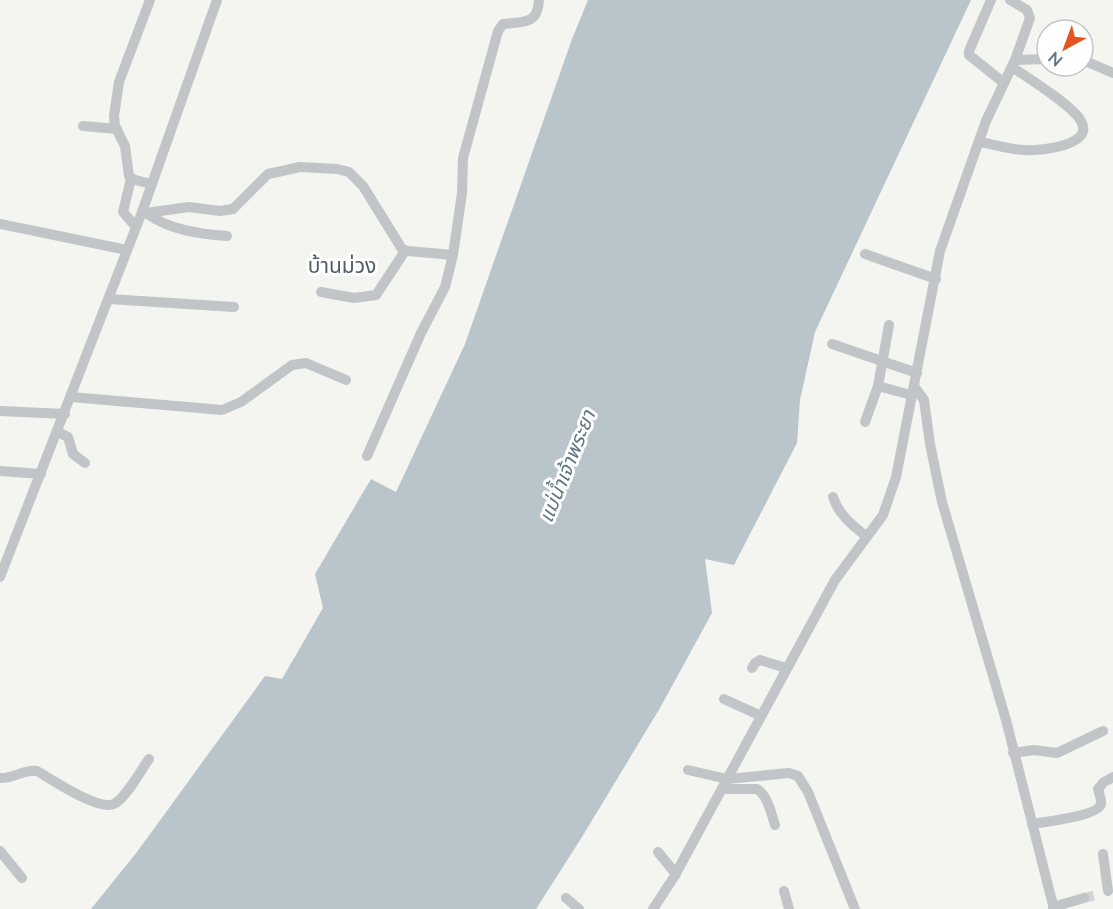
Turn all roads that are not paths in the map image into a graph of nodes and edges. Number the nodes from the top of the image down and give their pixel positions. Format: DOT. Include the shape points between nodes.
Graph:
graph roads {
  1 [pos="150,0"];
  2 [pos="217,0"];
  3 [pos="539,0"];
  4 [pos="991,0"];
  5 [pos="1010,0"];
  6 [pos="1035,60"];
  7 [pos="1013,63"];
  8 [pos="1095,65"];
  9 [pos="1113,73"];
  10 [pos="1004,83"];
  11 [pos="83,126"];
  12 [pos="117,129"];
  13 [pos="979,141"];
  14 [pos="130,181"];
  15 [pos="152,184"];
  16 [pos="144,213"];
  17 [pos="0,224"];
  18 [pos="136,227"];
  19 [pos="227,236"];
  20 [pos="127,250"];
  21 [pos="405,251"];
  22 [pos="865,254"];
  23 [pos="453,255"];
  24 [pos="936,279"];
  25 [pos="321,291"];
  26 [pos="109,299"];
  27 [pos="234,307"];
  28 [pos="889,325"];
  29 [pos="831,344"];
  30 [pos="883,362"];
  31 [pos="917,373"];
  32 [pos="346,380"];
  33 [pos="878,386"];
  34 [pos="913,391"];
  35 [pos="71,397"];
  36 [pos="0,411"];
  37 [pos="65,414"];
  38 [pos="865,422"];
  39 [pos="58,432"];
  40 [pos="367,456"];
  41 [pos="86,464"];
  42 [pos="0,471"];
  43 [pos="41,474"];
  44 [pos="833,497"];
  45 [pos="866,536"];
  46 [pos="0,577"];
  47 [pos="786,668"];
  48 [pos="752,669"];
  49 [pos="724,699"];
  50 [pos="761,717"];
  51 [pos="1103,730"];
  52 [pos="1013,753"];
  53 [pos="149,759"];
  54 [pos="688,770"];
  55 [pos="1113,777"];
  56 [pos="0,778"];
  57 [pos="725,784"];
  58 [pos="1032,824"];
  59 [pos="775,825"];
  60 [pos="0,851"];
  61 [pos="658,852"];
  62 [pos="1103,854"];
  63 [pos="676,874"];
  64 [pos="22,878"];
  65 [pos="784,891"];
  66 [pos="1111,891"];
  67 [pos="1097,895"];
  68 [pos="566,898"];
  69 [pos="1084,898"];
  70 [pos="1054,908"];
  71 [pos="579,909"];
  72 [pos="653,909"];
  73 [pos="789,909"];
  74 [pos="855,909"];
  1 -- 12 [label="street" via="119,82 114,116"];
  2 -- 15 [label="street"];
  3 -- 23 [label="street" via="535,16 529,21 503,24 498,31 463,158"];
  4 -- 10 [label="street" via="969,56"];
  5 -- 7 [label="street" via="1030,14"];
  6 -- 7 [label="street"];
  7 -- 10 [label="street"];
  7 -- 13 [label="street" via="1072,110 1082,122 1082,132 1078,139 1050,149 1023,150"];
  8 -- 9 [label="street"];
  10 -- 13 [label="street"];
  11 -- 12 [label="street"];
  12 -- 14 [label="street" via="125,146"];
  13 -- 24 [label="street" via="940,251"];
  14 -- 15 [label="street"];
  14 -- 18 [label="street" via="123,212"];
  15 -- 16 [label="street"];
  16 -- 18 [label="street"];
  16 -- 19 [label="street" via="187,231"];
  16 -- 21 [label="street" via="189,207 233,209 268,174 300,166 337,169 349,172 360,183"];
  17 -- 20 [label="street"];
  18 -- 20 [label="street"];
  20 -- 26 [label="street"];
  21 -- 23 [label="street"];
  21 -- 25 [label="street" via="376,295 354,298"];
  22 -- 24 [label="street"];
  23 -- 40 [label="street" via="445,287"];
  24 -- 31 [label="street"];
  26 -- 27 [label="street"];
  26 -- 35 [label="street"];
  28 -- 30 [label="street"];
  29 -- 30 [label="street"];
  30 -- 31 [label="street"];
  30 -- 33 [label="street"];
  31 -- 34 [label="street"];
  32 -- 35 [label="street" via="306,363 292,365 241,402 222,410"];
  33 -- 34 [label="street"];
  33 -- 38 [label="street"];
  34 -- 45 [label="street" via="892,490 883,515"];
  34 -- 52 [label="street" via="924,400 940,494"];
  35 -- 37 [label="street"];
  36 -- 37 [label="street"];
  37 -- 39 [label="street"];
  39 -- 41 [label="street" via="68,437 73,454"];
  39 -- 43 [label="street"];
  42 -- 43 [label="street"];
  43 -- 46 [label="street"];
  44 -- 45 [label="street" via="847,520"];
  45 -- 47 [label="street" via="835,580"];
  47 -- 48 [label="street" via="760,660"];
  47 -- 50 [label="street"];
  49 -- 50 [label="street"];
  50 -- 57 [label="street"];
  51 -- 52 [label="street" via="1057,753"];
  52 -- 58 [label="street"];
  53 -- 56 [label="street" via="122,797 105,806 38,771"];
  54 -- 57 [label="street"];
  55 -- 58 [label="street" via="1098,789 1099,808 1084,815"];
  57 -- 59 [label="street" via="760,791"];
  57 -- 63 [label="street"];
  57 -- 74 [label="street" via="789,773 798,776"];
  58 -- 70 [label="street"];
  60 -- 64 [label="street"];
  61 -- 63 [label="street"];
  62 -- 66 [label="street"];
  63 -- 72 [label="street"];
  65 -- 73 [label="street"];
  66 -- 67 [label="street"];
  68 -- 71 [label="street"];
  69 -- 70 [label="street"];
}
